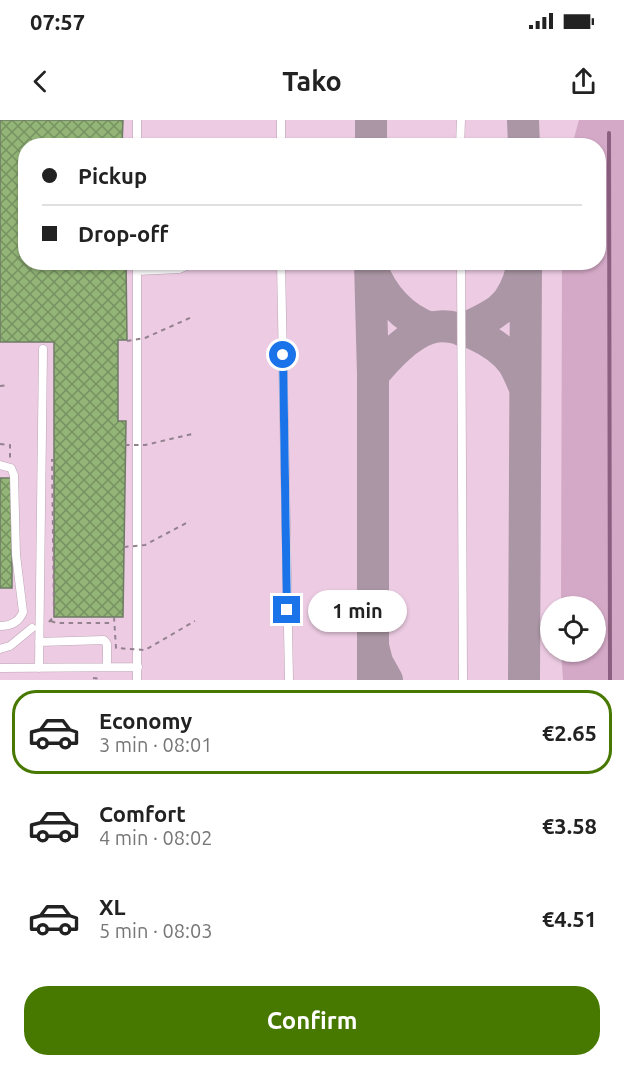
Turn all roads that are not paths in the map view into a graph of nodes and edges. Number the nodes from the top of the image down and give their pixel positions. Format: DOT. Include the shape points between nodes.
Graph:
graph roads {
  1 [pos="137,120"];
  2 [pos="281,120"];
  3 [pos="460,120"];
  4 [pos="137,138"];
  5 [pos="281,138"];
  6 [pos="460,138"];
  7 [pos="137,270"];
  8 [pos="281,270"];
  9 [pos="461,270"];
  10 [pos="44,349"];
  11 [pos="4,466"];
  12 [pos="0,626"];
  13 [pos="32,628"];
  14 [pos="42,642"];
  15 [pos="0,649"];
  16 [pos="107,667"];
  17 [pos="138,667"];
  18 [pos="0,668"];
  19 [pos="39,668"];
  20 [pos="137,680"];
  21 [pos="289,680"];
  22 [pos="463,680"];
  1 -- 4 [label="lane"];
  2 -- 5 [label="lane"];
  3 -- 6 [label="lane"];
  7 -- 17 [label="lane"];
  8 -- 21 [label="lane"];
  9 -- 22 [label="lane"];
  10 -- 14 [label="lane"];
  11 -- 12 [label="lane" via="14,475 16,555 23,612 11,626"];
  13 -- 15 [label="lane"];
  14 -- 16 [label="lane" via="104,640"];
  14 -- 19 [label="lane"];
  16 -- 17 [label="lane"];
  16 -- 19 [label="lane"];
  17 -- 20 [label="lane"];
  18 -- 19 [label="lane"];
}
